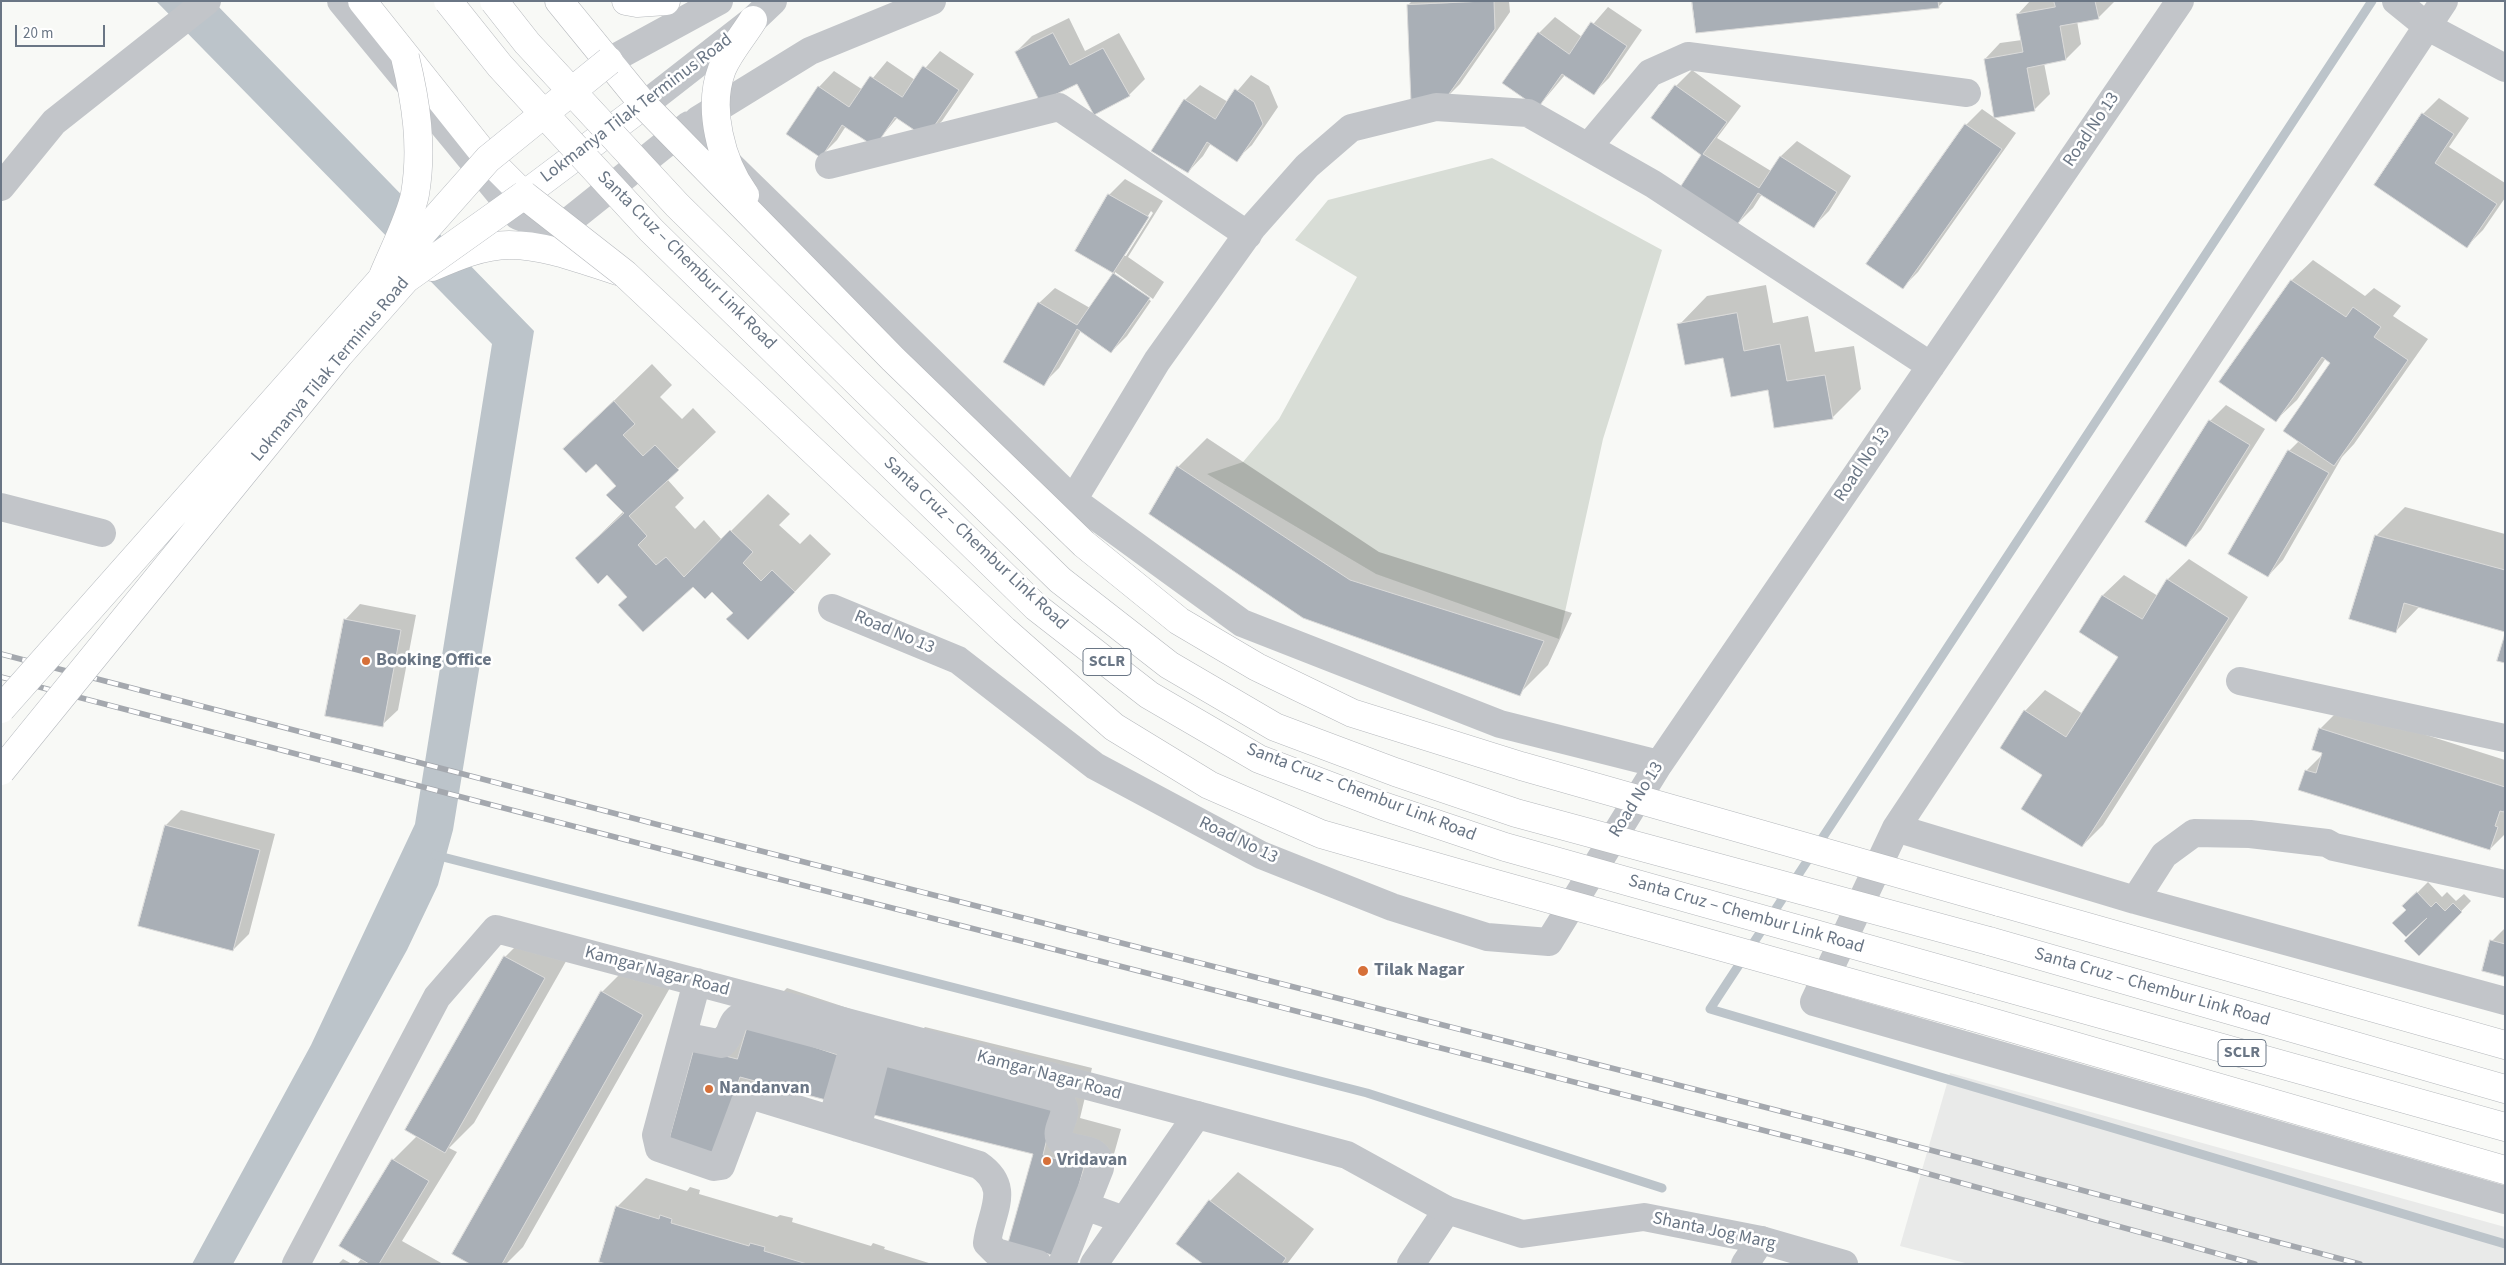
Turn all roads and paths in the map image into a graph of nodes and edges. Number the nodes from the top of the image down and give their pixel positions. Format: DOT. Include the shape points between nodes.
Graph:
graph roads {
  1 [pos="207,1"];
  2 [pos="341,1"];
  3 [pos="448,1"];
  4 [pos="494,1"];
  5 [pos="559,1"];
  6 [pos="626,1"];
  7 [pos="666,1"];
  8 [pos="719,1"];
  9 [pos="773,1"];
  10 [pos="932,1"];
  11 [pos="2180,1"];
  12 [pos="2444,1"];
  13 [pos="360,12"];
  14 [pos="2412,15"];
  15 [pos="753,20"];
  16 [pos="405,56"];
  17 [pos="609,61"];
  18 [pos="2505,68"];
  19 [pos="1967,93"];
  20 [pos="644,105"];
  21 [pos="689,125"];
  22 [pos="1588,147"];
  23 [pos="488,158"];
  24 [pos="829,165"];
  25 [pos="1,187"];
  26 [pos="524,195"];
  27 [pos="1248,235"];
  28 [pos="779,242"];
  29 [pos="625,274"];
  30 [pos="394,277"];
  31 [pos="1930,366"];
  32 [pos="1073,500"];
  33 [pos="1,507"];
  34 [pos="102,533"];
  35 [pos="832,608"];
  36 [pos="2240,681"];
  37 [pos="1,709"];
  38 [pos="2505,738"];
  39 [pos="1659,764"];
  40 [pos="1,771"];
  41 [pos="1896,828"];
  42 [pos="2505,884"];
  43 [pos="2135,900"];
  44 [pos="697,982"];
  45 [pos="2505,1001"];
  46 [pos="794,1018"];
  47 [pos="683,1036"];
  48 [pos="869,1038"];
  49 [pos="2505,1045"];
  50 [pos="1026,1079"];
  51 [pos="2505,1089"];
  52 [pos="1197,1115"];
  53 [pos="845,1124"];
  54 [pos="2505,1127"];
  55 [pos="2505,1170"];
  56 [pos="2505,1200"];
  57 [pos="1085,1206"];
  58 [pos="1447,1210"];
  59 [pos="1124,1220"];
  60 [pos="1522,1234"];
  61 [pos="1761,1240"];
  62 [pos="296,1264"];
  63 [pos="1038,1264"];
  64 [pos="1062,1264"];
  65 [pos="1094,1264"];
  66 [pos="1411,1264"];
  67 [pos="1745,1264"];
  68 [pos="1844,1264"];
  1 -- 25 [label="street" via="54,122"];
  2 -- 13 [label="street"];
  3 -- 54 [label="main road, Santa Cruz – Chembur Link Road / SCLR, bridge" via="500,66 672,250 1036,606 1149,695 1259,759 1505,847"];
  4 -- 51 [label="main road, Santa Cruz – Chembur Link Road / SCLR, bridge" via="527,43 677,205 1060,580 1168,665 1275,726 1395,772 1516,813 1989,940"];
  5 -- 17 [label="main road"];
  6 -- 7 [label="main road"];
  8 -- 17 [label="street, Lokmanya Tilak Terminus Road"];
  9 -- 15 [label="street, Lokmanya Tilak Terminus Road"];
  10 -- 21 [label="street" via="810,51"];
  11 -- 31 [label="street, Road No 13"];
  12 -- 14 [label="street"];
  13 -- 16 [label="main road"];
  13 -- 21 [label="street" via="518,216 540,224 569,221"];
  14 -- 18 [label="street"];
  14 -- 41 [label="street"];
  15 -- 20 [label="street, Lokmanya Tilak Terminus Road, bridge"];
  15 -- 28 [label="main road, bridge" via="722,70 715,110 721,150 741,189"];
  16 -- 23 [label="main road"];
  16 -- 30 [label="main road, bridge" via="416,100 419,154 415,195"];
  17 -- 20 [label="main road"];
  17 -- 23 [label="main road, Lokmanya Tilak Terminus Road, bridge"];
  19 -- 22 [label="street" via="1688,56 1650,73"];
  20 -- 26 [label="main road, Lokmanya Tilak Terminus Road, bridge"];
  20 -- 28 [label="main road, bridge"];
  21 -- 32 [label="street"];
  22 -- 27 [label="street" via="1528,113 1436,107 1370,123 1351,128 1307,166"];
  22 -- 31 [label="street" via="1653,184"];
  23 -- 26 [label="main road"];
  23 -- 30 [label="main road, Lokmanya Tilak Terminus Road, bridge"];
  24 -- 27 [label="street" via="1059,107"];
  26 -- 29 [label="main road, bridge"];
  26 -- 30 [label="main road, Lokmanya Tilak Terminus Road, bridge"];
  27 -- 32 [label="street" via="1157,361"];
  28 -- 49 [label="main road, bridge" via="893,359 1084,544 1179,621 1256,667 1352,713 1521,766"];
  29 -- 30 [label="main road, bridge" via="551,250 508,245 460,255"];
  29 -- 55 [label="main road, bridge" via="1004,630 1099,714 1114,727 1209,785 1321,834"];
  30 -- 37 [label="main road, Lokmanya Tilak Terminus Road, bridge"];
  30 -- 40 [label="main road, Lokmanya Tilak Terminus Road, bridge" via="339,355"];
  31 -- 39 [label="street, Road No 13"];
  32 -- 39 [label="street" via="1242,623 1500,724"];
  33 -- 34 [label="street"];
  35 -- 39 [label="street, Road No 13" via="958,660 1095,766 1261,855 1392,907 1486,937 1548,942"];
  36 -- 38 [label="street"];
  41 -- 43 [label="street"];
  41 -- 56 [label="street" via="1814,1002"];
  42 -- 43 [label="street" via="2327,844 2250,834 2194,833 2164,855"];
  43 -- 45 [label="street"];
  44 -- 46 [label="street, Kamgar Nagar Road"];
  44 -- 47 [label="street"];
  44 -- 62 [label="street, Kamgar Nagar Road" via="496,929 437,997"];
  46 -- 47 [label="street" via="738,1017 722,1044"];
  46 -- 48 [label="street, Kamgar Nagar Road"];
  47 -- 53 [label="street" via="656,1135 659,1148 714,1167 721,1166 745,1102 750,1097"];
  48 -- 50 [label="street, Kamgar Nagar Road"];
  48 -- 53 [label="street"];
  50 -- 52 [label="street, Kamgar Nagar Road"];
  50 -- 57 [label="street" via="1062,1102 1065,1109 1059,1135 1061,1141 1096,1155 1100,1161"];
  52 -- 58 [label="street, Kamgar Nagar Road" via="1347,1155"];
  52 -- 59 [label="street"];
  53 -- 63 [label="street" via="979,1164 990,1172 997,1185 998,1195 987,1243 996,1252"];
  57 -- 59 [label="street"];
  57 -- 64 [label="street"];
  58 -- 60 [label="street, Kamgar Nagar Road"];
  58 -- 66 [label="street"];
  59 -- 65 [label="street"];
  60 -- 61 [label="street, Shanta Jog Marg" via="1644,1217"];
  61 -- 67 [label="street"];
  61 -- 68 [label="street, Shanta Jog Marg"];
}
